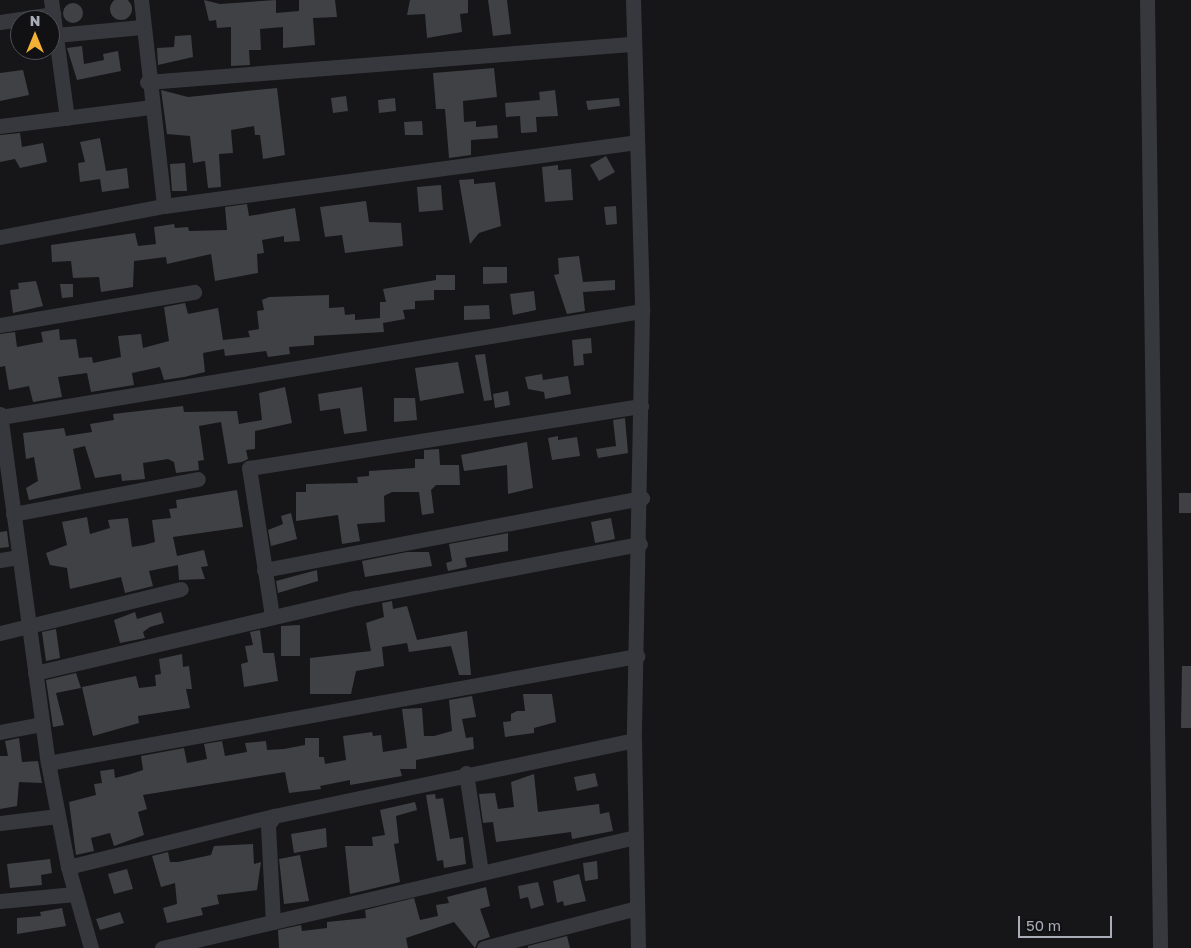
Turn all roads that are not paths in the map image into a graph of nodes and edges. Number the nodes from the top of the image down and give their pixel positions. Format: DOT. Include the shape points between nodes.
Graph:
graph roads {
  1 [pos="141,0"];
  2 [pos="633,0"];
  3 [pos="1147,0"];
  4 [pos="52,7"];
  5 [pos="0,22"];
  6 [pos="142,27"];
  7 [pos="60,35"];
  8 [pos="634,44"];
  9 [pos="59,60"];
  10 [pos="147,82"];
  11 [pos="150,107"];
  12 [pos="67,118"];
  13 [pos="0,126"];
  14 [pos="637,142"];
  15 [pos="164,206"];
  16 [pos="0,237"];
  17 [pos="194,292"];
  18 [pos="642,312"];
  19 [pos="0,325"];
  20 [pos="641,406"];
  21 [pos="0,415"];
  22 [pos="198,479"];
  23 [pos="642,498"];
  24 [pos="14,514"];
  25 [pos="640,544"];
  26 [pos="18,557"];
  27 [pos="0,560"];
  28 [pos="264,570"];
  29 [pos="181,589"];
  30 [pos="272,616"];
  31 [pos="28,627"];
  32 [pos="0,633"];
  33 [pos="637,656"];
  34 [pos="35,673"];
  35 [pos="42,724"];
  36 [pos="0,732"];
  37 [pos="634,740"];
  38 [pos="48,763"];
  39 [pos="466,773"];
  40 [pos="58,816"];
  41 [pos="274,816"];
  42 [pos="0,823"];
  43 [pos="634,837"];
  44 [pos="68,867"];
  45 [pos="481,872"];
  46 [pos="75,894"];
  47 [pos="0,902"];
  48 [pos="637,908"];
  49 [pos="273,922"];
  50 [pos="91,948"];
  51 [pos="162,948"];
  52 [pos="484,948"];
  53 [pos="638,948"];
  54 [pos="1160,948"];
  1 -- 6 [label="street"];
  2 -- 8 [label="street"];
  3 -- 54 [label="street"];
  4 -- 5 [label="street"];
  6 -- 7 [label="street"];
  6 -- 10 [label="street"];
  8 -- 10 [label="street" via="441,56"];
  8 -- 14 [label="street"];
  9 -- 12 [label="street"];
  10 -- 11 [label="street"];
  11 -- 12 [label="street"];
  11 -- 15 [label="street"];
  12 -- 13 [label="street"];
  14 -- 15 [label="street"];
  14 -- 18 [label="street"];
  15 -- 16 [label="street"];
  17 -- 19 [label="street"];
  18 -- 20 [label="street"];
  18 -- 21 [label="street"];
  20 -- 23 [label="street"];
  20 -- 28 [label="street" via="249,468"];
  21 -- 24 [label="street"];
  22 -- 24 [label="street"];
  23 -- 25 [label="street"];
  23 -- 28 [label="street"];
  24 -- 26 [label="street"];
  25 -- 30 [label="street"];
  25 -- 33 [label="street"];
  26 -- 27 [label="street"];
  26 -- 31 [label="street"];
  28 -- 30 [label="street"];
  29 -- 31 [label="street"];
  30 -- 34 [label="street"];
  31 -- 32 [label="street"];
  31 -- 34 [label="street"];
  33 -- 37 [label="street"];
  33 -- 38 [label="street"];
  34 -- 35 [label="street"];
  35 -- 36 [label="street"];
  35 -- 38 [label="street"];
  37 -- 39 [label="street"];
  37 -- 43 [label="street"];
  38 -- 40 [label="street"];
  39 -- 41 [label="street"];
  39 -- 45 [label="street"];
  40 -- 42 [label="street"];
  40 -- 44 [label="street"];
  41 -- 44 [label="street"];
  41 -- 49 [label="street" via="268,825"];
  43 -- 45 [label="street"];
  43 -- 48 [label="street"];
  44 -- 46 [label="street"];
  45 -- 49 [label="street"];
  46 -- 47 [label="street"];
  46 -- 50 [label="street"];
  48 -- 52 [label="street"];
  48 -- 53 [label="street"];
  49 -- 51 [label="street"];
}
